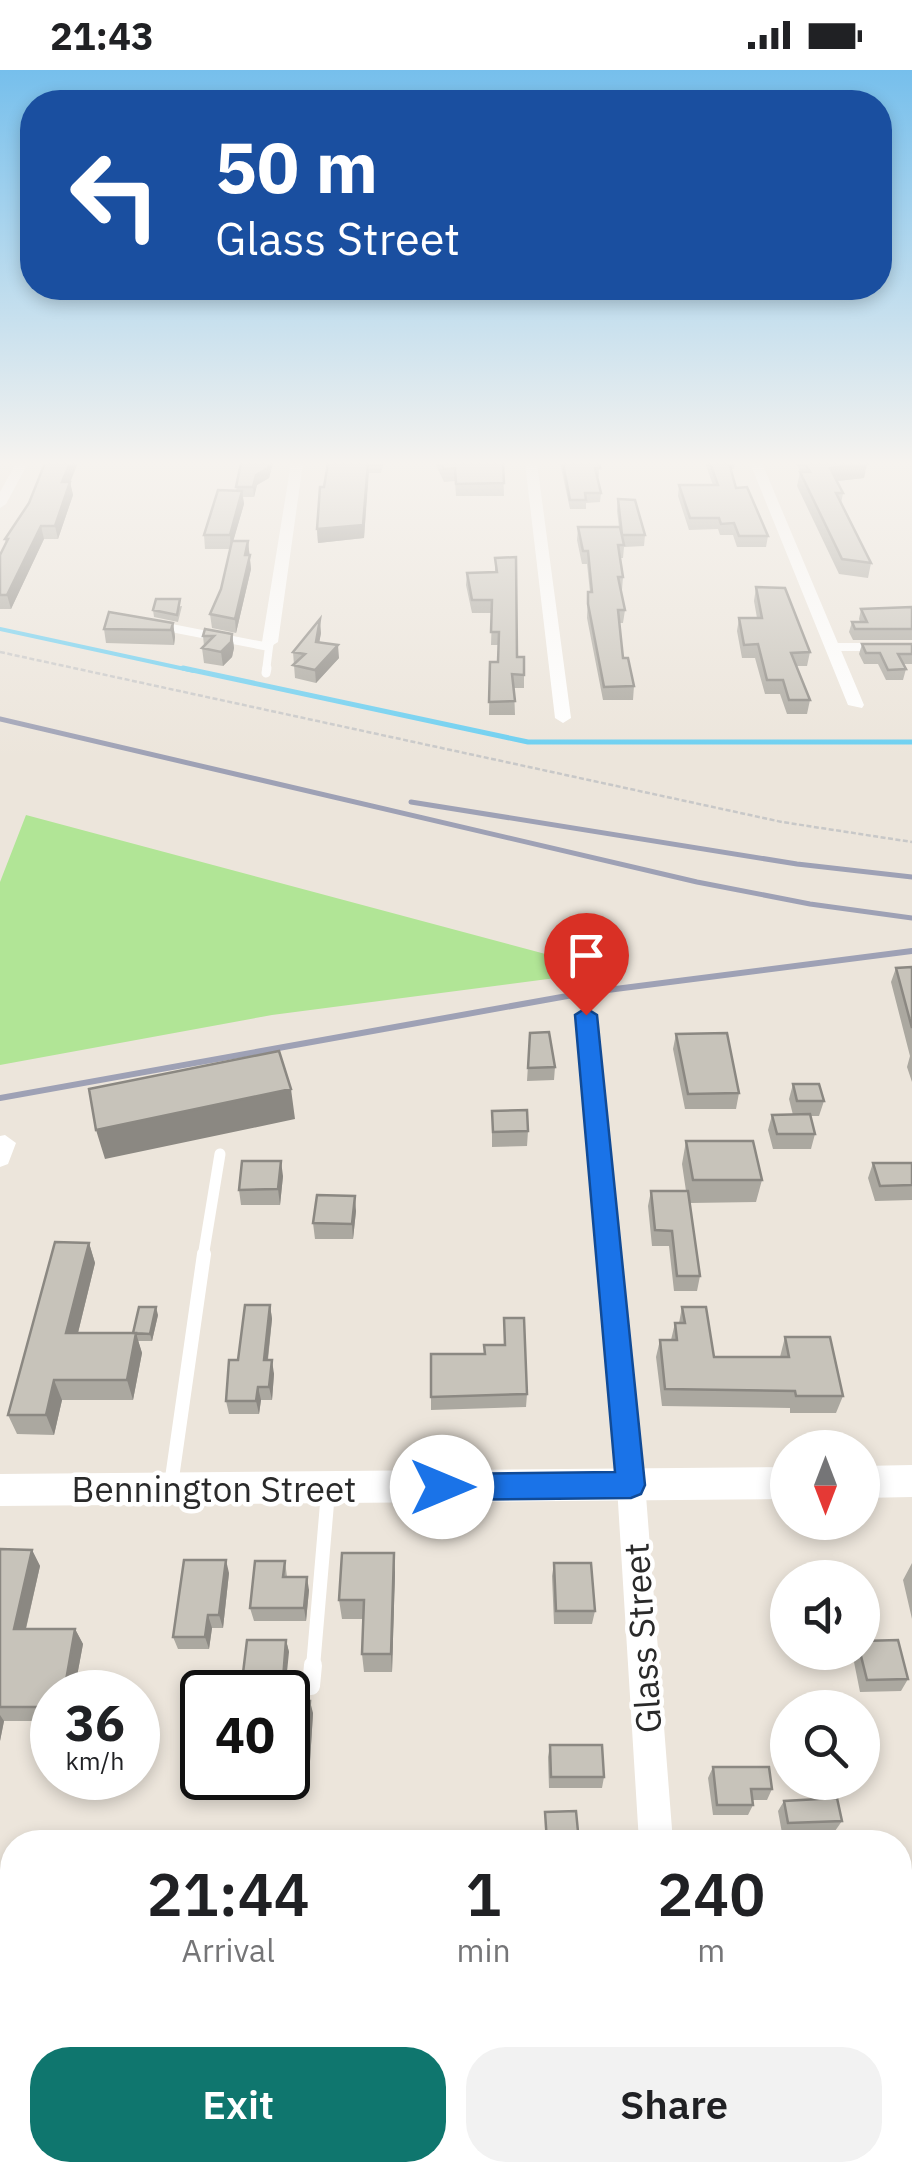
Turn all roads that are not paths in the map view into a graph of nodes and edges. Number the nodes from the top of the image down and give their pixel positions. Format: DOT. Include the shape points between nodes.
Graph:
graph roads {
  1 [pos="282,562"];
  2 [pos="543,562"];
  3 [pos="797,562"];
  4 [pos="141,622"];
  5 [pos="269,644"];
  6 [pos="832,647"];
  7 [pos="880,647"];
  8 [pos="266,673"];
  9 [pos="856,705"];
  10 [pos="563,718"];
  11 [pos="586,1015"];
  12 [pos="220,1154"];
  13 [pos="912,1481"];
  14 [pos="880,1482"];
  15 [pos="770,1483"];
  16 [pos="631,1485"];
  17 [pos="328,1488"];
  18 [pos="171,1489"];
  19 [pos="0,1490"];
  20 [pos="311,1686"];
  21 [pos="655,1830"];
  1 -- 5 [label="street"];
  2 -- 10 [label="street"];
  3 -- 6 [label="street"];
  4 -- 5 [label="lane"];
  5 -- 8 [label="lane"];
  6 -- 7 [label="lane"];
  6 -- 9 [label="street"];
  11 -- 16 [label="street, Glass Street"];
  12 -- 18 [label="lane"];
  13 -- 14 [label="street"];
  15 -- 16 [label="street, Bennington Street"];
  16 -- 17 [label="street, Bennington Street"];
  16 -- 21 [label="street, Glass Street"];
  17 -- 18 [label="street, Bennington Street"];
  17 -- 20 [label="lane"];
  18 -- 19 [label="street, Bennington Street"];
}
